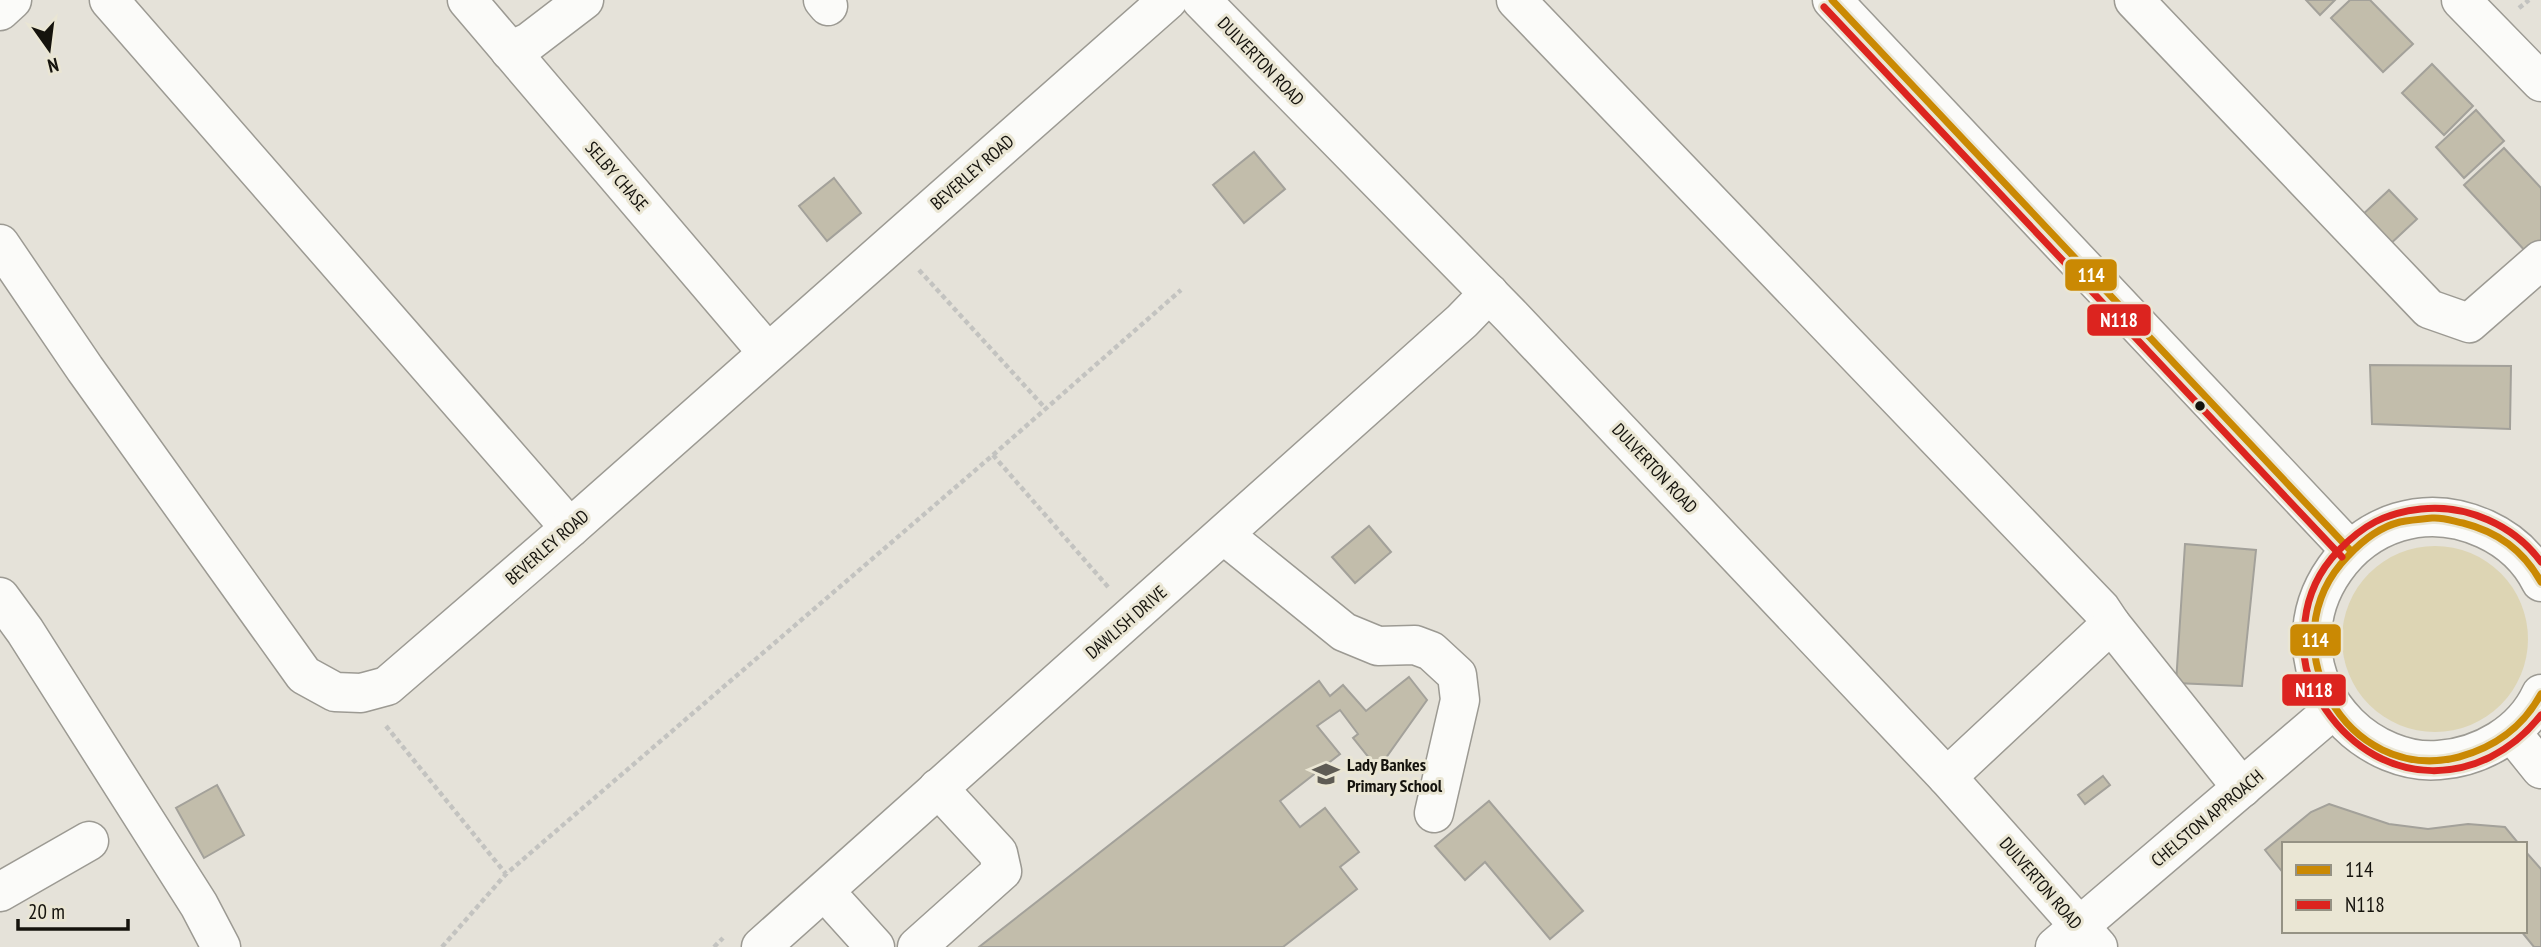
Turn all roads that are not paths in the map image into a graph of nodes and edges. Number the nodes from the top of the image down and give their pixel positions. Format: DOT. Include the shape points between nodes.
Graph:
graph roads {
  1 [pos="12,0"];
  2 [pos="109,0"];
  3 [pos="467,0"];
  4 [pos="584,0"];
  5 [pos="1168,0"];
  6 [pos="1201,0"];
  7 [pos="1516,0"];
  8 [pos="1832,0"];
  9 [pos="2134,0"];
  10 [pos="2474,4"];
  11 [pos="0,11"];
  12 [pos="510,51"];
  13 [pos="2541,82"];
  14 [pos="0,244"];
  15 [pos="2541,260"];
  16 [pos="1489,293"];
  17 [pos="767,352"];
  18 [pos="570,528"];
  19 [pos="1224,535"];
  20 [pos="2350,550"];
  21 [pos="2538,570"];
  22 [pos="0,597"];
  23 [pos="2111,624"];
  24 [pos="2541,694"];
  25 [pos="2334,709"];
  26 [pos="2512,733"];
  27 [pos="2541,769"];
  28 [pos="1947,777"];
  29 [pos="938,788"];
  30 [pos="2242,788"];
  31 [pos="1434,813"];
  32 [pos="89,841"];
  33 [pos="0,892"];
  34 [pos="838,906"];
  35 [pos="2077,940"];
  36 [pos="221,947"];
  37 [pos="761,947"];
  38 [pos="876,947"];
  39 [pos="917,947"];
  1 -- 11 [label="street"];
  2 -- 18 [label="street"];
  3 -- 12 [label="street, SELBY CHASE"];
  4 -- 12 [label="street"];
  5 -- 17 [label="street, BEVERLEY ROAD"];
  6 -- 16 [label="street, DULVERTON ROAD"];
  7 -- 23 [label="street"];
  8 -- 20 [label="street"];
  9 -- 15 [label="street" via="2429,309 2469,323"];
  10 -- 13 [label="street"];
  12 -- 17 [label="street, SELBY CHASE"];
  14 -- 18 [label="street, BEVERLEY ROAD" via="304,675 335,692 362,693 387,686"];
  16 -- 19 [label="street, DAWLISH DRIVE"];
  16 -- 28 [label="street, DULVERTON ROAD"];
  17 -- 18 [label="street, BEVERLEY ROAD"];
  19 -- 29 [label="street, DAWLISH DRIVE"];
  19 -- 31 [label="street" via="1344,632 1378,646 1415,645 1431,651 1457,675 1460,700"];
  20 -- 21 [label="street" via="2384,527 2424,517 2465,520 2503,538"];
  20 -- 25 [label="street" via="2328,577 2315,609 2312,644 2318,678"];
  22 -- 36 [label="street" via="199,905"];
  23 -- 28 [label="street"];
  23 -- 30 [label="street"];
  24 -- 26 [label="street"];
  25 -- 26 [label="street" via="2362,738 2398,755 2438,761 2477,753"];
  25 -- 30 [label="street, CHELSTON APPROACH"];
  26 -- 27 [label="street"];
  28 -- 35 [label="street, DULVERTON ROAD"];
  29 -- 37 [label="street, DAWLISH DRIVE"];
  29 -- 39 [label="street" via="998,853 1002,871"];
  30 -- 35 [label="street, CHELSTON APPROACH"];
  32 -- 33 [label="street"];
  34 -- 38 [label="street"];
}
